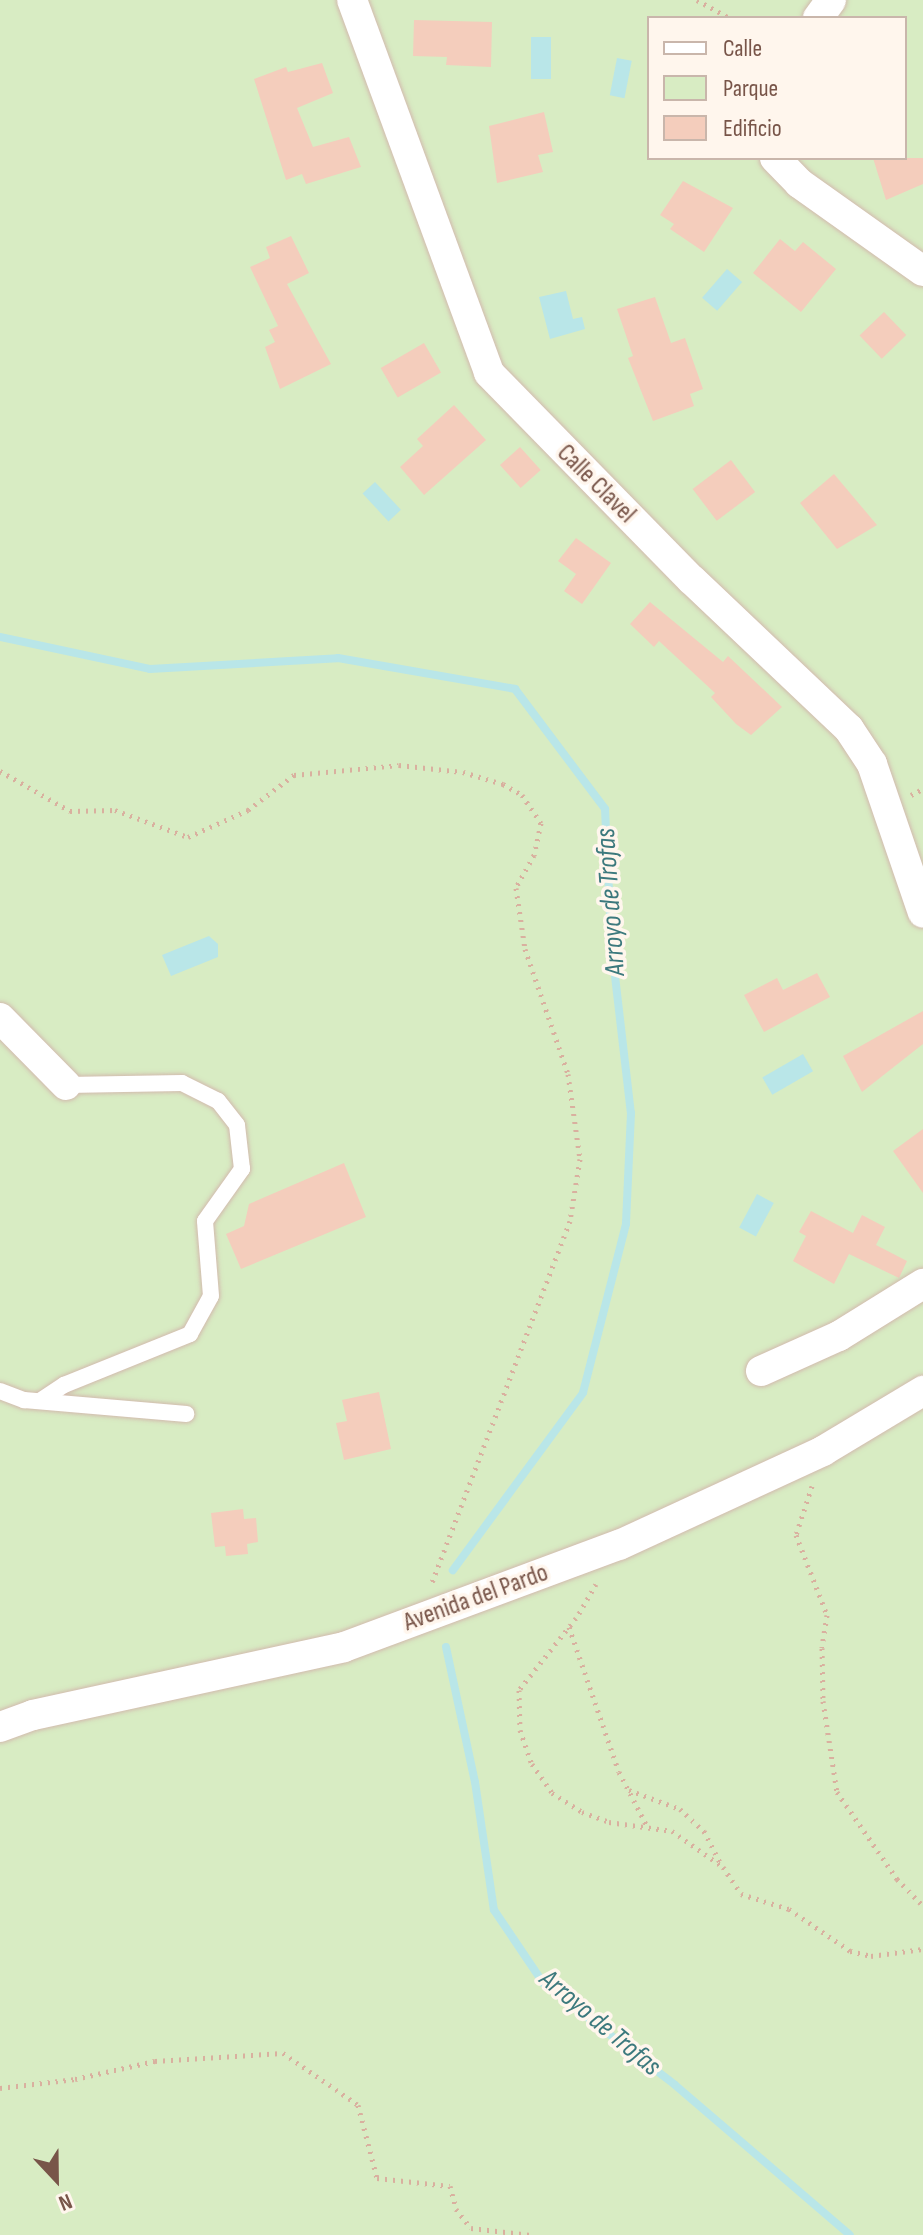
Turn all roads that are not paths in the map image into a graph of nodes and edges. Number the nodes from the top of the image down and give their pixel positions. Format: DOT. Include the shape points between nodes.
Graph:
graph roads {
  1 [pos="352,0"];
  2 [pos="777,160"];
  3 [pos="923,271"];
  4 [pos="923,913"];
  5 [pos="0,1018"];
  6 [pos="66,1085"];
  7 [pos="923,1284"];
  8 [pos="761,1371"];
  9 [pos="0,1391"];
  10 [pos="923,1391"];
  11 [pos="40,1401"];
  12 [pos="186,1414"];
  13 [pos="0,1727"];
  1 -- 4 [label="street, Calle Clavel" via="489,373 692,580 849,729 872,764"];
  2 -- 3 [label="street" via="799,183"];
  5 -- 6 [label="street"];
  6 -- 11 [label="lane" via="182,1083 218,1101 237,1125 242,1169 205,1221 211,1296 190,1334 64,1385"];
  7 -- 8 [label="street" via="839,1336"];
  9 -- 11 [label="lane"];
  10 -- 13 [label="street, Avenida del Pardo" via="823,1451 619,1545 344,1647 33,1715"];
  11 -- 12 [label="lane"];
}
